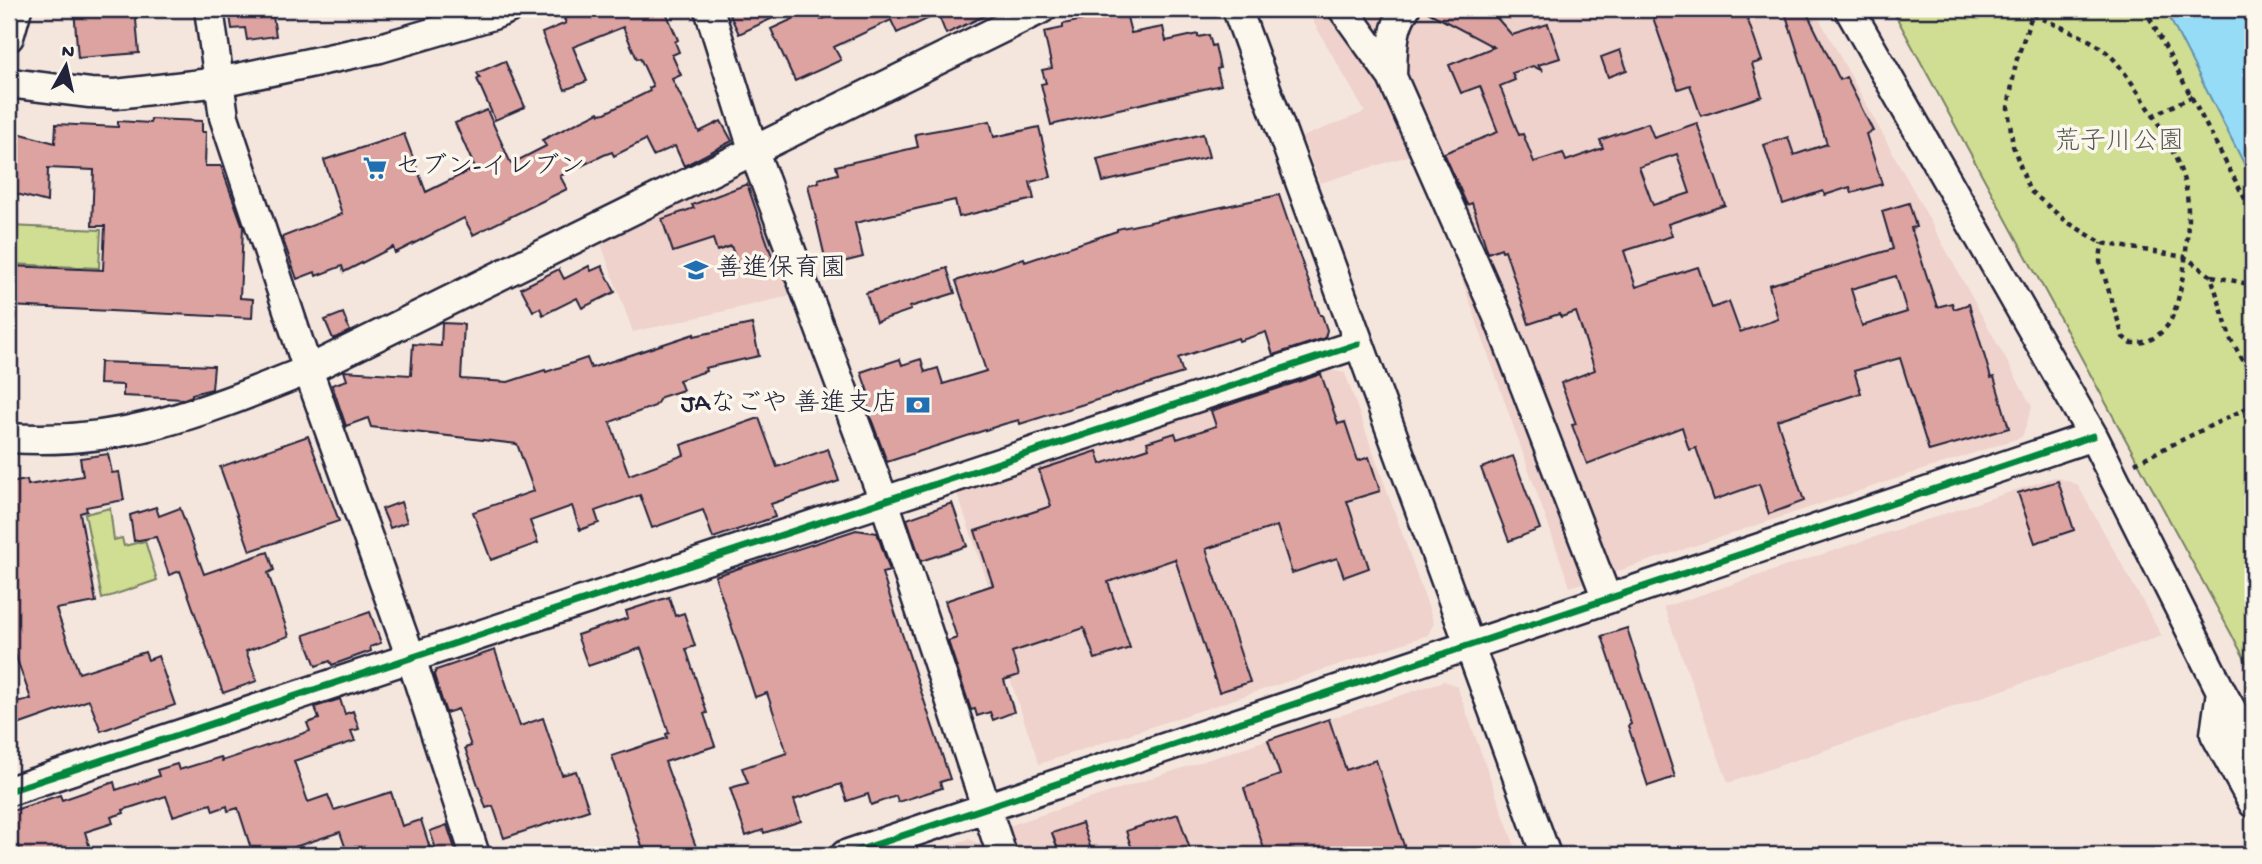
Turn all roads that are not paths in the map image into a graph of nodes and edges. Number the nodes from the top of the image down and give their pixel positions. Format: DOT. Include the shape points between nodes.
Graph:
graph roads {
  1 [pos="17,9"];
  2 [pos="209,9"];
  3 [pos="508,9"];
  4 [pos="709,9"];
  5 [pos="1041,9"];
  6 [pos="1237,9"];
  7 [pos="1343,9"];
  8 [pos="1405,9"];
  9 [pos="1849,9"];
  10 [pos="9,37"];
  11 [pos="1392,77"];
  12 [pos="219,82"];
  13 [pos="9,83"];
  14 [pos="753,149"];
  15 [pos="1358,344"];
  16 [pos="308,370"];
  17 [pos="2093,436"];
  18 [pos="9,438"];
  19 [pos="884,501"];
  20 [pos="1606,599"];
  21 [pos="1470,645"];
  22 [pos="411,658"];
  23 [pos="2221,691"];
  24 [pos="2253,748"];
  25 [pos="9,791"];
  26 [pos="2253,803"];
  27 [pos="986,808"];
  28 [pos="475,855"];
  29 [pos="845,855"];
  30 [pos="1002,855"];
  31 [pos="1546,855"];
  1 -- 10 [label="street"];
  2 -- 12 [label="street"];
  3 -- 12 [label="street" via="380,48"];
  4 -- 14 [label="street"];
  5 -- 14 [label="street"];
  6 -- 15 [label="street"];
  7 -- 11 [label="street"];
  8 -- 11 [label="street" via="1394,35"];
  9 -- 17 [label="street"];
  11 -- 20 [label="street" via="1499,319"];
  12 -- 13 [label="street" via="116,93"];
  12 -- 16 [label="street" via="223,117"];
  14 -- 16 [label="street"];
  14 -- 19 [label="street"];
  15 -- 19 [label="street"];
  15 -- 21 [label="street"];
  16 -- 18 [label="street" via="212,409 155,426 93,437"];
  16 -- 22 [label="street"];
  17 -- 20 [label="street"];
  17 -- 23 [label="street"];
  19 -- 22 [label="street"];
  19 -- 27 [label="street"];
  20 -- 21 [label="street"];
  21 -- 27 [label="street"];
  21 -- 31 [label="street"];
  22 -- 25 [label="street"];
  22 -- 28 [label="street"];
  23 -- 24 [label="street"];
  23 -- 26 [label="street" via="2216,734"];
  27 -- 29 [label="street"];
  27 -- 30 [label="street"];
}
